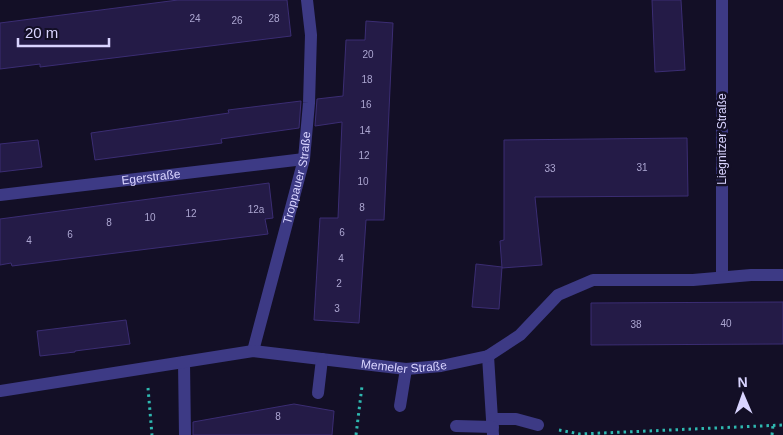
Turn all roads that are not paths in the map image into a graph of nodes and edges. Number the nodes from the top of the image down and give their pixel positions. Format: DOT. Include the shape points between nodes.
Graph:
graph roads {
  1 [pos="307,0"];
  2 [pos="722,0"];
  3 [pos="304,159"];
  4 [pos="0,195"];
  5 [pos="783,275"];
  6 [pos="722,277"];
  7 [pos="253,351"];
  8 [pos="488,356"];
  9 [pos="322,359"];
  10 [pos="184,362"];
  11 [pos="406,369"];
  12 [pos="0,391"];
  13 [pos="318,393"];
  14 [pos="400,406"];
  15 [pos="538,425"];
  16 [pos="456,426"];
  17 [pos="493,427"];
  18 [pos="185,435"];
  1 -- 3 [label="street, Troppauer Straße" via="311,35"];
  2 -- 6 [label="street, Liegnitzer Straße"];
  3 -- 4 [label="street, Egerstraße"];
  3 -- 7 [label="street, Troppauer Straße"];
  5 -- 6 [label="street, Memeler Straße"];
  6 -- 8 [label="street, Memeler Straße" via="593,280 558,295 520,334"];
  7 -- 9 [label="street, Memeler Straße"];
  7 -- 10 [label="street, Memeler Straße"];
  8 -- 11 [label="street, Memeler Straße" via="441,366"];
  8 -- 17 [label="street"];
  9 -- 11 [label="street, Memeler Straße"];
  9 -- 13 [label="street"];
  10 -- 12 [label="street, Memeler Straße"];
  10 -- 18 [label="street"];
  11 -- 14 [label="street"];
  15 -- 17 [label="street" via="516,419"];
  16 -- 17 [label="street"];
}
